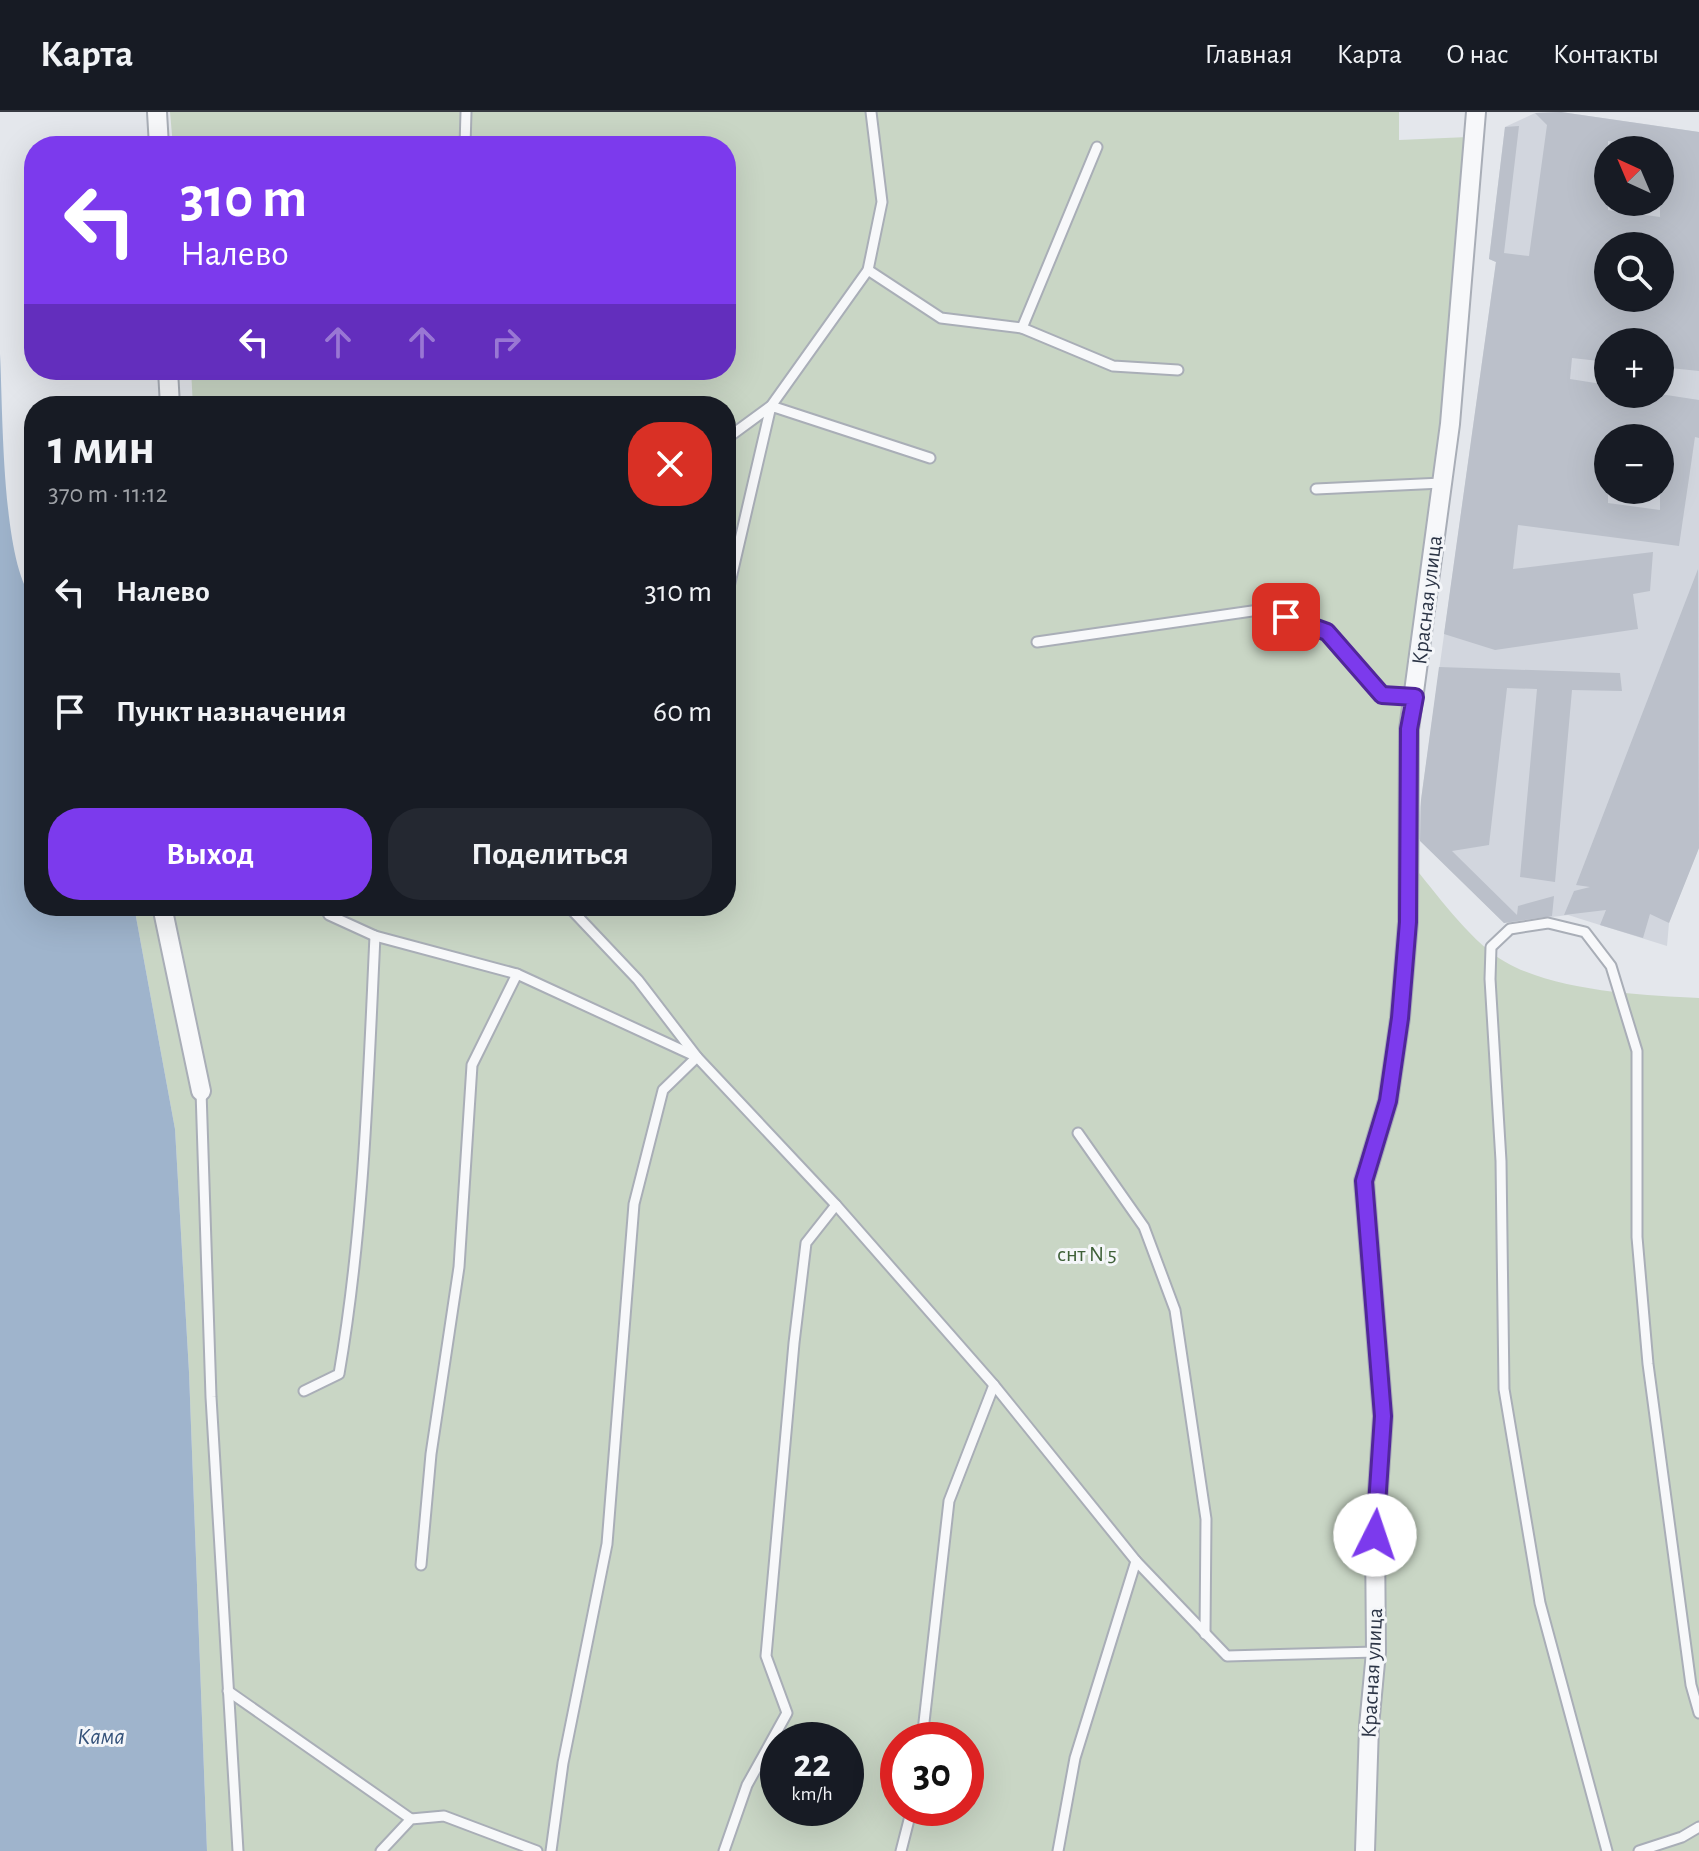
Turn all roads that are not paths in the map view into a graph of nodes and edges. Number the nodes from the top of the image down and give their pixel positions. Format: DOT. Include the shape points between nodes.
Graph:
graph roads {
  1 [pos="157,112"];
  2 [pos="466,112"];
  3 [pos="871,112"];
  4 [pos="1476,112"];
  5 [pos="158,136"];
  6 [pos="465,136"];
  7 [pos="1097,147"];
  8 [pos="868,270"];
  9 [pos="1022,328"];
  10 [pos="1178,370"];
  11 [pos="771,406"];
  12 [pos="736,432"];
  13 [pos="930,458"];
  14 [pos="1442,483"];
  15 [pos="1316,489"];
  16 [pos="736,557"];
  17 [pos="1037,642"];
  18 [pos="1415,697"];
  19 [pos="164,916"];
  20 [pos="331,916"];
  21 [pos="577,916"];
  22 [pos="375,936"];
  23 [pos="517,974"];
  24 [pos="697,1057"];
  25 [pos="201,1091"];
  26 [pos="1078,1133"];
  27 [pos="836,1205"];
  28 [pos="994,1385"];
  29 [pos="304,1391"];
  30 [pos="1136,1561"];
  31 [pos="421,1565"];
  32 [pos="1205,1634"];
  33 [pos="1376,1652"];
  34 [pos="228,1691"];
  35 [pos="1699,1713"];
  36 [pos="924,1722"];
  37 [pos="411,1819"];
  38 [pos="907,1826"];
  39 [pos="1699,1827"];
  40 [pos="238,1851"];
  41 [pos="381,1851"];
  42 [pos="537,1851"];
  43 [pos="551,1851"];
  44 [pos="724,1851"];
  45 [pos="901,1851"];
  46 [pos="1058,1851"];
  47 [pos="1365,1851"];
  48 [pos="1607,1851"];
  49 [pos="1639,1851"];
  1 -- 5 [label="street"];
  2 -- 6 [label="lane"];
  3 -- 8 [label="lane" via="882,202"];
  4 -- 14 [label="street, Красная улица"];
  7 -- 9 [label="lane"];
  8 -- 9 [label="lane" via="941,318"];
  8 -- 11 [label="lane"];
  9 -- 10 [label="lane" via="1113,366"];
  11 -- 12 [label="lane"];
  11 -- 13 [label="lane"];
  11 -- 16 [label="lane"];
  14 -- 15 [label="lane"];
  14 -- 18 [label="street, Красная улица"];
  17 -- 18 [label="lane" via="1266,609 1327,632 1382,695"];
  18 -- 33 [label="street, Красная улица" via="1409,729 1408,922 1400,1018 1388,1101 1364,1181 1383,1416 1375,1535"];
  19 -- 25 [label="street"];
  20 -- 22 [label="lane"];
  21 -- 24 [label="lane" via="638,980"];
  22 -- 23 [label="lane"];
  22 -- 29 [label="lane" via="364,1182 348,1319 339,1374"];
  23 -- 24 [label="lane"];
  23 -- 31 [label="lane" via="472,1065 459,1267 431,1454"];
  24 -- 27 [label="lane"];
  24 -- 43 [label="lane" via="663,1090 634,1204 607,1544"];
  25 -- 34 [label="lane"];
  26 -- 32 [label="lane" via="1144,1227 1175,1310 1206,1519"];
  27 -- 28 [label="lane"];
  27 -- 44 [label="lane" via="806,1243 793,1359 766,1656 787,1713 747,1785"];
  28 -- 30 [label="lane"];
  28 -- 36 [label="lane" via="949,1501"];
  30 -- 32 [label="lane"];
  30 -- 46 [label="lane" via="1075,1758"];
  32 -- 33 [label="lane" via="1227,1656"];
  33 -- 47 [label="street, Красная улица"];
  34 -- 37 [label="lane"];
  34 -- 40 [label="lane"];
  35 -- 48 [label="lane" via="1691,1685 1639,1269 1637,1051 1611,966 1585,932 1548,923 1510,929 1491,947 1490,979 1501,1161 1504,1389 1540,1603"];
  37 -- 41 [label="lane"];
  37 -- 42 [label="lane" via="444,1816"];
  38 -- 45 [label="lane"];
  39 -- 49 [label="lane"];
}
